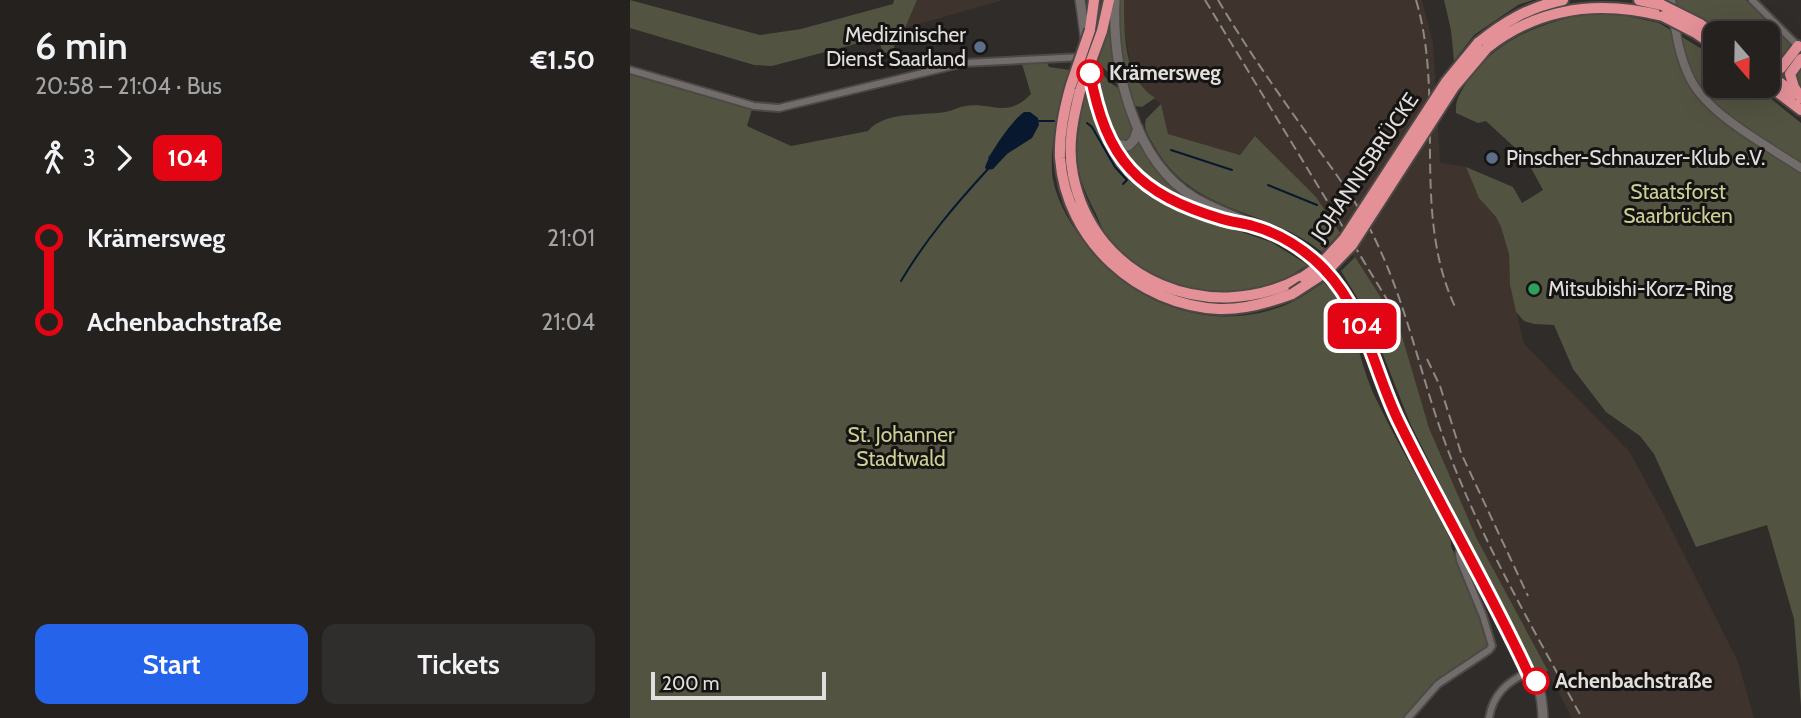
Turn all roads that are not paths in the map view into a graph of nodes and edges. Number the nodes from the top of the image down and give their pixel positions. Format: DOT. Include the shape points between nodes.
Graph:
graph roads {
  1 [pos="1080,0"];
  2 [pos="1094,0"];
  3 [pos="1109,0"];
  4 [pos="1115,0"];
  5 [pos="1563,0"];
  6 [pos="1639,0"];
  7 [pos="1752,0"];
  8 [pos="1665,7"];
  9 [pos="1698,29"];
  10 [pos="1703,30"];
  11 [pos="1703,34"];
  12 [pos="1482,46"];
  13 [pos="1800,48"];
  14 [pos="1088,57"];
  15 [pos="1801,59"];
  16 [pos="630,69"];
  17 [pos="1780,69"];
  18 [pos="1780,81"];
  19 [pos="1076,88"];
  20 [pos="1780,94"];
  21 [pos="1801,98"];
  22 [pos="1801,110"];
  23 [pos="1138,128"];
  24 [pos="1111,143"];
  25 [pos="1801,168"];
  26 [pos="1253,226"];
  27 [pos="1462,542"];
  28 [pos="1529,673"];
  29 [pos="1542,716"];
  30 [pos="1408,718"];
  31 [pos="1489,718"];
  1 -- 14 [label="main road"];
  2 -- 19 [label="highway, bridge"];
  3 -- 19 [label="highway, bridge" via="1102,31"];
  4 -- 23 [label="main road" via="1118,60"];
  5 -- 12 [label="highway" via="1510,19"];
  6 -- 8 [label="highway"];
  7 -- 13 [label="street"];
  8 -- 9 [label="highway, bridge"];
  8 -- 12 [label="highway" via="1572,7 1532,19"];
  8 -- 25 [label="street" via="1695,87 1725,117"];
  9 -- 10 [label="highway"];
  9 -- 11 [label="highway"];
  12 -- 19 [label="highway, JOHANNISBRÜCKE, bridge" via="1446,82 1345,239 1308,274 1247,298 1189,294 1166,287 1107,246 1089,220 1072,173"];
  12 -- 19 [label="highway, JOHANNISBRÜCKE, bridge" via="1352,245 1326,272 1292,294 1238,308 1192,306 1148,290 1111,264 1083,230 1060,161 1060,133"];
  13 -- 17 [label="highway"];
  14 -- 16 [label="street" via="964,63 779,108 754,106"];
  14 -- 24 [label="main road" via="1095,99"];
  15 -- 21 [label="highway" via="1790,74"];
  18 -- 21 [label="highway"];
  20 -- 22 [label="highway"];
  23 -- 24 [label="main road" via="1128,146"];
  23 -- 26 [label="main road" via="1176,184"];
  24 -- 26 [label="main road" via="1128,168 1158,193 1202,213"];
  26 -- 27 [label="main road" via="1312,257 1345,293 1360,319 1389,400"];
  27 -- 28 [label="main road"];
  27 -- 30 [label="street" via="1460,560 1492,646 1438,684"];
  28 -- 29 [label="main road"];
  28 -- 31 [label="street" via="1500,690"];
}
